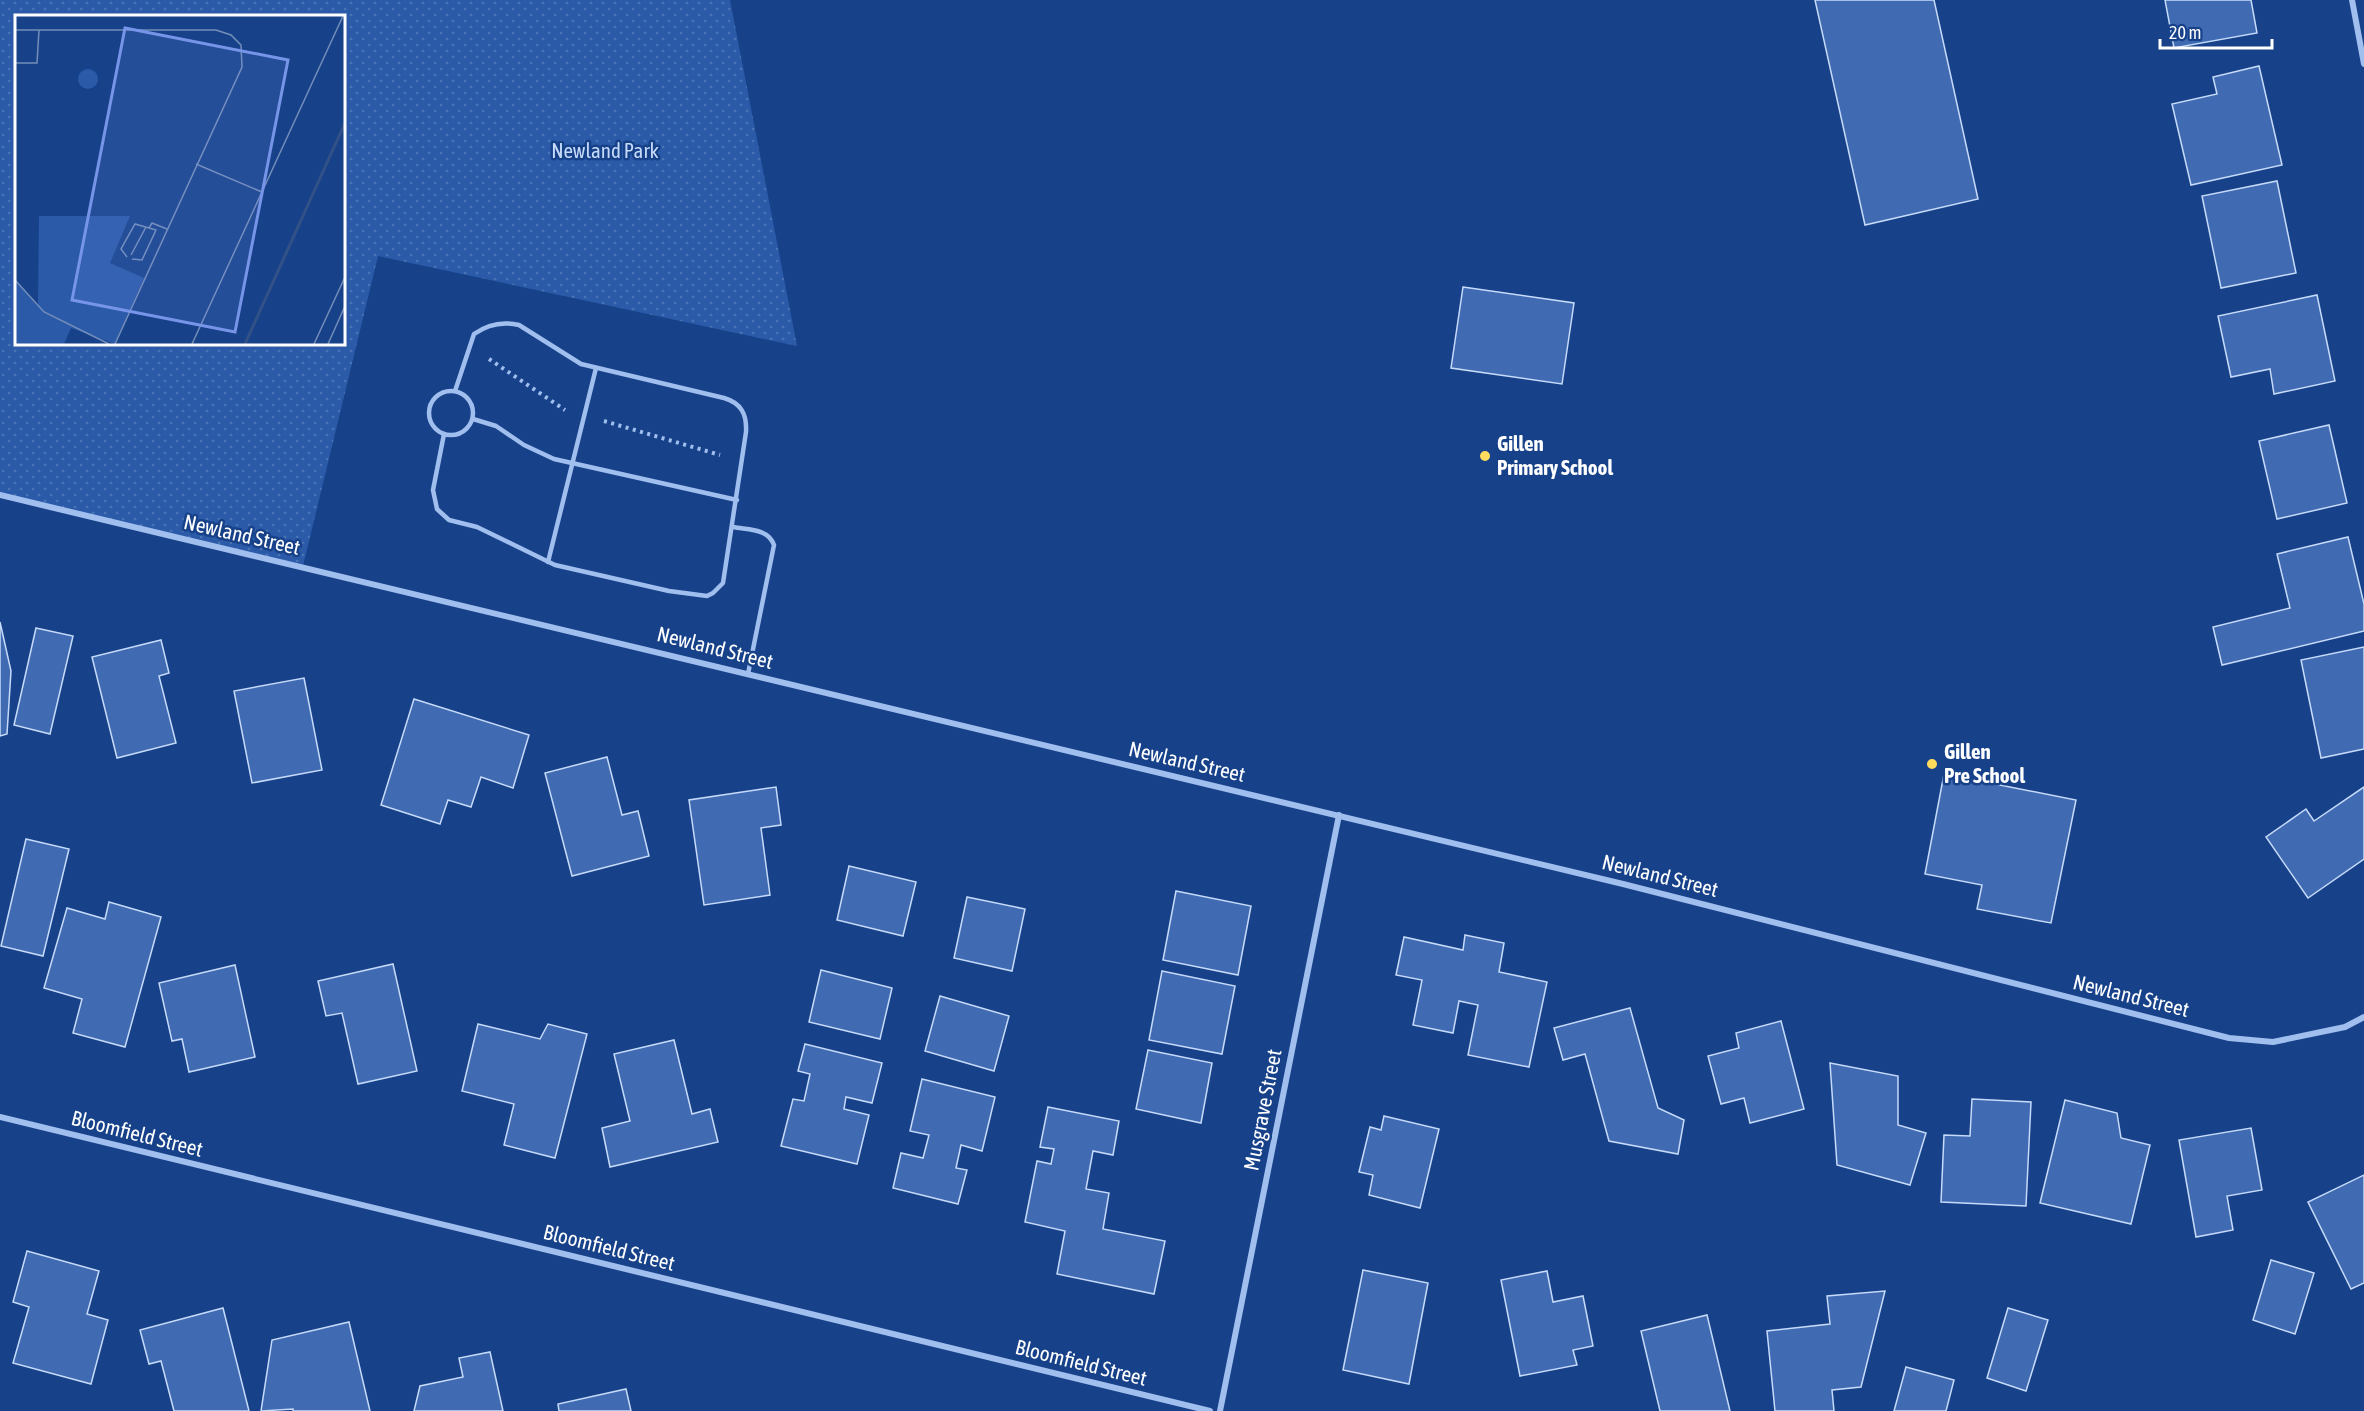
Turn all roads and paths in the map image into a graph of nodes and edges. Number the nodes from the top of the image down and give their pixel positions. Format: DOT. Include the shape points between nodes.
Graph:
graph roads {
  1 [pos="2352,0"];
  2 [pos="2364,64"];
  3 [pos="596,368"];
  4 [pos="455,391"];
  5 [pos="472,419"];
  6 [pos="444,434"];
  7 [pos="573,464"];
  8 [pos="0,495"];
  9 [pos="737,500"];
  10 [pos="733,527"];
  11 [pos="548,562"];
  12 [pos="748,674"];
  13 [pos="1339,815"];
  14 [pos="2364,1017"];
  15 [pos="0,1117"];
  16 [pos="1210,1411"];
  17 [pos="1220,1411"];
  1 -- 2 [label="street"];
  3 -- 4 [label="lane" via="568,357 519,325 500,322 474,334"];
  3 -- 7 [label="lane"];
  3 -- 9 [label="lane" via="738,404 747,424"];
  4 -- 5 [label="lane" via="472,405"];
  4 -- 6 [label="lane" via="439,394 430,407 432,423"];
  5 -- 6 [label="lane" via="458,435"];
  5 -- 7 [label="lane" via="496,426 541,454"];
  6 -- 11 [label="lane" via="432,490 437,509 449,520 495,535"];
  7 -- 9 [label="lane"];
  7 -- 11 [label="lane"];
  8 -- 12 [label="street, Newland Street"];
  9 -- 10 [label="lane"];
  10 -- 11 [label="lane" via="723,583 707,596 669,591"];
  10 -- 12 [label="lane" via="764,533 774,545"];
  12 -- 13 [label="street, Newland Street"];
  13 -- 14 [label="street, Newland Street" via="2229,1038 2273,1042 2345,1027"];
  13 -- 17 [label="street, Musgrave Street"];
  15 -- 16 [label="street, Bloomfield Street"];
}
